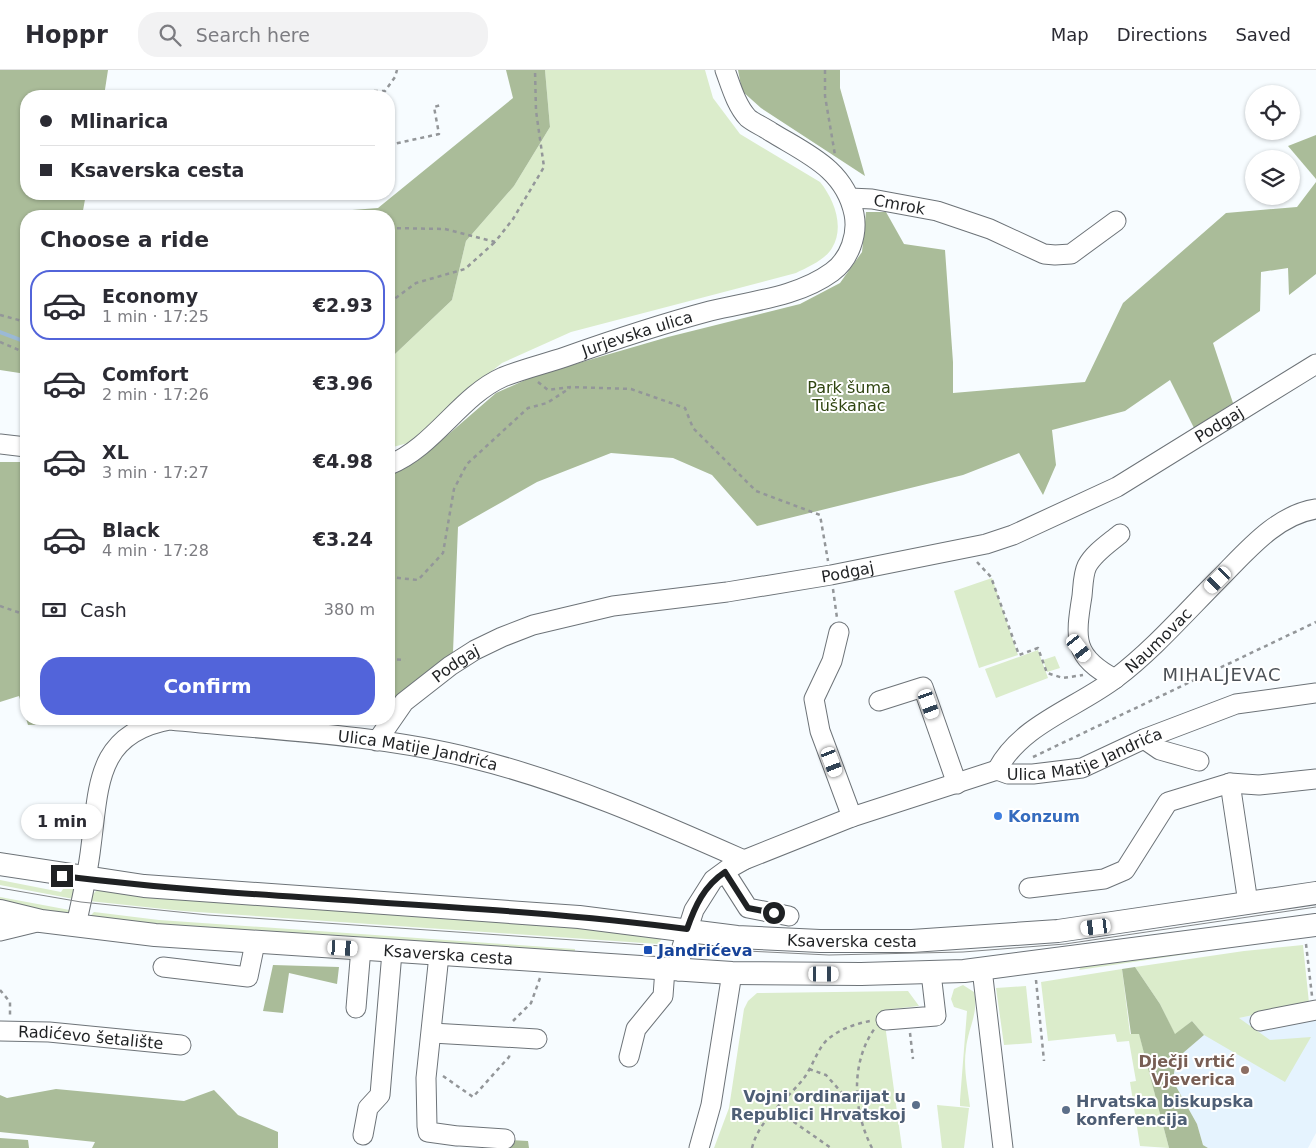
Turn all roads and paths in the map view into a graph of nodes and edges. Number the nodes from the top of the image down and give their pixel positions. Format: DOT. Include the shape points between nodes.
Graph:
graph roads {
  1 [pos="397,70"];
  2 [pos="535,70"];
  3 [pos="725,70"];
  4 [pos="825,70"];
  5 [pos="386,90"];
  6 [pos="441,105"];
  7 [pos="395,144"];
  8 [pos="830,170"];
  9 [pos="850,198"];
  10 [pos="1116,221"];
  11 [pos="395,228"];
  12 [pos="495,242"];
  13 [pos="395,298"];
  14 [pos="0,315"];
  15 [pos="20,320"];
  16 [pos="0,342"];
  17 [pos="20,350"];
  18 [pos="1316,364"];
  19 [pos="534,378"];
  20 [pos="571,387"];
  21 [pos="0,444"];
  22 [pos="20,446"];
  23 [pos="395,462"];
  24 [pos="1316,509"];
  25 [pos="1120,534"];
  26 [pos="974,558"];
  27 [pos="830,568"];
  28 [pos="395,577"];
  29 [pos="832,581"];
  30 [pos="0,606"];
  31 [pos="20,613"];
  32 [pos="1316,622"];
  33 [pos="839,632"];
  34 [pos="395,659"];
  35 [pos="405,660"];
  36 [pos="1098,670"];
  37 [pos="1115,679"];
  38 [pos="1316,693"];
  39 [pos="880,701"];
  40 [pos="395,715"];
  41 [pos="152,725"];
  42 [pos="219,725"];
  43 [pos="388,725"];
  44 [pos="1144,739"];
  45 [pos="377,741"];
  46 [pos="1040,754"];
  47 [pos="1199,761"];
  48 [pos="997,770"];
  49 [pos="1316,779"];
  50 [pos="1230,783"];
  51 [pos="958,784"];
  52 [pos="852,817"];
  53 [pos="744,860"];
  54 [pos="0,864"];
  55 [pos="725,872"];
  56 [pos="86,879"];
  57 [pos="1029,888"];
  58 [pos="1316,893"];
  59 [pos="1248,903"];
  60 [pos="0,911"];
  61 [pos="790,916"];
  62 [pos="41,920"];
  63 [pos="76,925"];
  64 [pos="687,929"];
  65 [pos="0,932"];
  66 [pos="1311,934"];
  67 [pos="255,942"];
  68 [pos="361,948"];
  69 [pos="392,952"];
  70 [pos="439,954"];
  71 [pos="162,967"];
  72 [pos="982,968"];
  73 [pos="672,970"];
  74 [pos="931,972"];
  75 [pos="732,973"];
  76 [pos="541,976"];
  77 [pos="1035,976"];
  78 [pos="0,990"];
  79 [pos="356,1008"];
  80 [pos="1315,1010"];
  81 [pos="908,1019"];
  82 [pos="883,1020"];
  83 [pos="1260,1021"];
  84 [pos="513,1027"];
  85 [pos="5,1031"];
  86 [pos="432,1034"];
  87 [pos="537,1039"];
  88 [pos="181,1044"];
  89 [pos="510,1050"];
  90 [pos="629,1057"];
  91 [pos="913,1059"];
  92 [pos="1044,1060"];
  93 [pos="809,1069"];
  94 [pos="427,1070"];
  95 [pos="858,1097"];
  96 [pos="771,1114"];
  97 [pos="363,1134"];
  98 [pos="505,1139"];
  99 [pos="699,1148"];
  100 [pos="752,1148"];
  101 [pos="831,1148"];
  102 [pos="872,1148"];
  103 [pos="1003,1148"];
  1 -- 5 [label="path"];
  2 -- 12 [label="path" via="536,111 544,167"];
  3 -- 8 [label="street, Cmrok" via="734,96 748,118"];
  4 -- 8 [label="path" via="825,96 835,156"];
  6 -- 7 [label="path" via="434,107 439,134"];
  8 -- 9 [label="street, Cmrok" via="842,182"];
  9 -- 10 [label="street, Cmrok" via="937,211 1055,256 1071,254"];
  9 -- 23 [label="street, Jurjevska ulica" via="855,216 854,238 835,270 819,280 796,291 634,333 501,378 471,399 426,441"];
  11 -- 12 [label="path" via="445,229"];
  12 -- 13 [label="path" via="465,269 416,283"];
  14 -- 15 [label="path"];
  16 -- 17 [label="path"];
  18 -- 40 [label="street, Podgaj" via="1117,487 1013,535 986,544 833,575 613,606 533,625 502,637 450,666 404,702"];
  19 -- 20 [label="path" via="548,390"];
  20 -- 27 [label="path" via="630,389 685,408 693,428 756,491 820,515"];
  20 -- 28 [label="path" via="547,403 528,408 468,464 454,489 443,553 418,580"];
  21 -- 22 [label="street"];
  24 -- 37 [label="street, Naumovac" via="1291,517 1258,540"];
  25 -- 36 [label="street" via="1093,557 1086,568 1079,648"];
  26 -- 36 [label="path" via="991,577 1019,655 1038,648 1047,673 1063,678"];
  29 -- 33 [label="path"];
  30 -- 31 [label="path"];
  32 -- 46 [label="path"];
  33 -- 52 [label="street" via="832,661 814,699 820,731"];
  34 -- 35 [label="path"];
  36 -- 37 [label="street"];
  37 -- 48 [label="street, Naumovac" via="1039,726 1016,746"];
  38 -- 44 [label="street, Ulica Matije Jandrića" via="1236,704"];
  39 -- 51 [label="street" via="923,687"];
  41 -- 56 [label="street, Ulica Matije Jandrića" via="138,729 107,760 102,773"];
  42 -- 45 [label="street, Ulica Matije Jandrića"];
  43 -- 45 [label="street, Podgaj"];
  44 -- 47 [label="street" via="1160,750"];
  44 -- 48 [label="street, Ulica Matije Jandrića" via="1082,768 1033,774 1008,774"];
  45 -- 53 [label="street, Ulica Matije Jandrića" via="471,758 510,769 588,796"];
  48 -- 51 [label="street, Ulica Matije Jandrića"];
  49 -- 50 [label="street" via="1259,785"];
  50 -- 57 [label="street" via="1168,802 1124,870 1104,879"];
  50 -- 59 [label="street"];
  51 -- 52 [label="street, Ulica Matije Jandrića"];
  52 -- 53 [label="street, Ulica Matije Jandrića"];
  53 -- 55 [label="street, Ulica Matije Jandrića"];
  54 -- 56 [label="main road, Ksaverska cesta"];
  55 -- 61 [label="street" via="748,908"];
  55 -- 64 [label="street, Ulica Matije Jandrića" via="713,880 701,896"];
  56 -- 63 [label="street, Ulica Matije Jandrića"];
  56 -- 64 [label="main road, Ksaverska cesta" via="579,917"];
  58 -- 59 [label="main road, Ksaverska cesta"];
  59 -- 64 [label="main road, Ksaverska cesta" via="1077,929 921,940 859,942 737,937"];
  60 -- 62 [label="main road, Ksaverska cesta"];
  62 -- 63 [label="main road, Ksaverska cesta"];
  62 -- 65 [label="street"];
  63 -- 67 [label="main road, Ksaverska cesta"];
  64 -- 73 [label="street, Ulica Matije Jandrića"];
  66 -- 72 [label="main road, Ksaverska cesta"];
  66 -- 80 [label="path"];
  67 -- 68 [label="main road, Ksaverska cesta"];
  67 -- 71 [label="street" via="248,977"];
  68 -- 69 [label="main road, Ksaverska cesta"];
  68 -- 79 [label="street"];
  69 -- 70 [label="main road, Ksaverska cesta"];
  69 -- 97 [label="street" via="380,1095 368,1108"];
  70 -- 73 [label="main road, Ksaverska cesta"];
  70 -- 86 [label="street"];
  72 -- 74 [label="main road, Ksaverska cesta"];
  72 -- 103 [label="street"];
  73 -- 75 [label="main road, Ksaverska cesta"];
  73 -- 90 [label="street, Ulica Matije Jandrića" via="663,996 636,1029"];
  74 -- 75 [label="main road, Ksaverska cesta"];
  74 -- 81 [label="street" via="936,1016"];
  75 -- 99 [label="street" via="711,1105"];
  76 -- 84 [label="path" via="531,1003 513,1022"];
  77 -- 92 [label="path"];
  78 -- 85 [label="path" via="10,1002"];
  80 -- 83 [label="street"];
  81 -- 82 [label="street"];
  81 -- 91 [label="path"];
  82 -- 93 [label="path" via="853,1025 834,1035 822,1046"];
  82 -- 95 [label="path" via="862,1050"];
  85 -- 88 [label="street, Radićevo šetalište"];
  86 -- 87 [label="street"];
  86 -- 94 [label="street"];
  89 -- 94 [label="path" via="509,1057 473,1097 444,1077"];
  93 -- 95 [label="path" via="826,1075 842,1093"];
  93 -- 96 [label="path"];
  94 -- 98 [label="street" via="428,1132"];
  95 -- 102 [label="path" via="862,1124"];
  96 -- 100 [label="path"];
  96 -- 101 [label="path" via="791,1120"];
}
